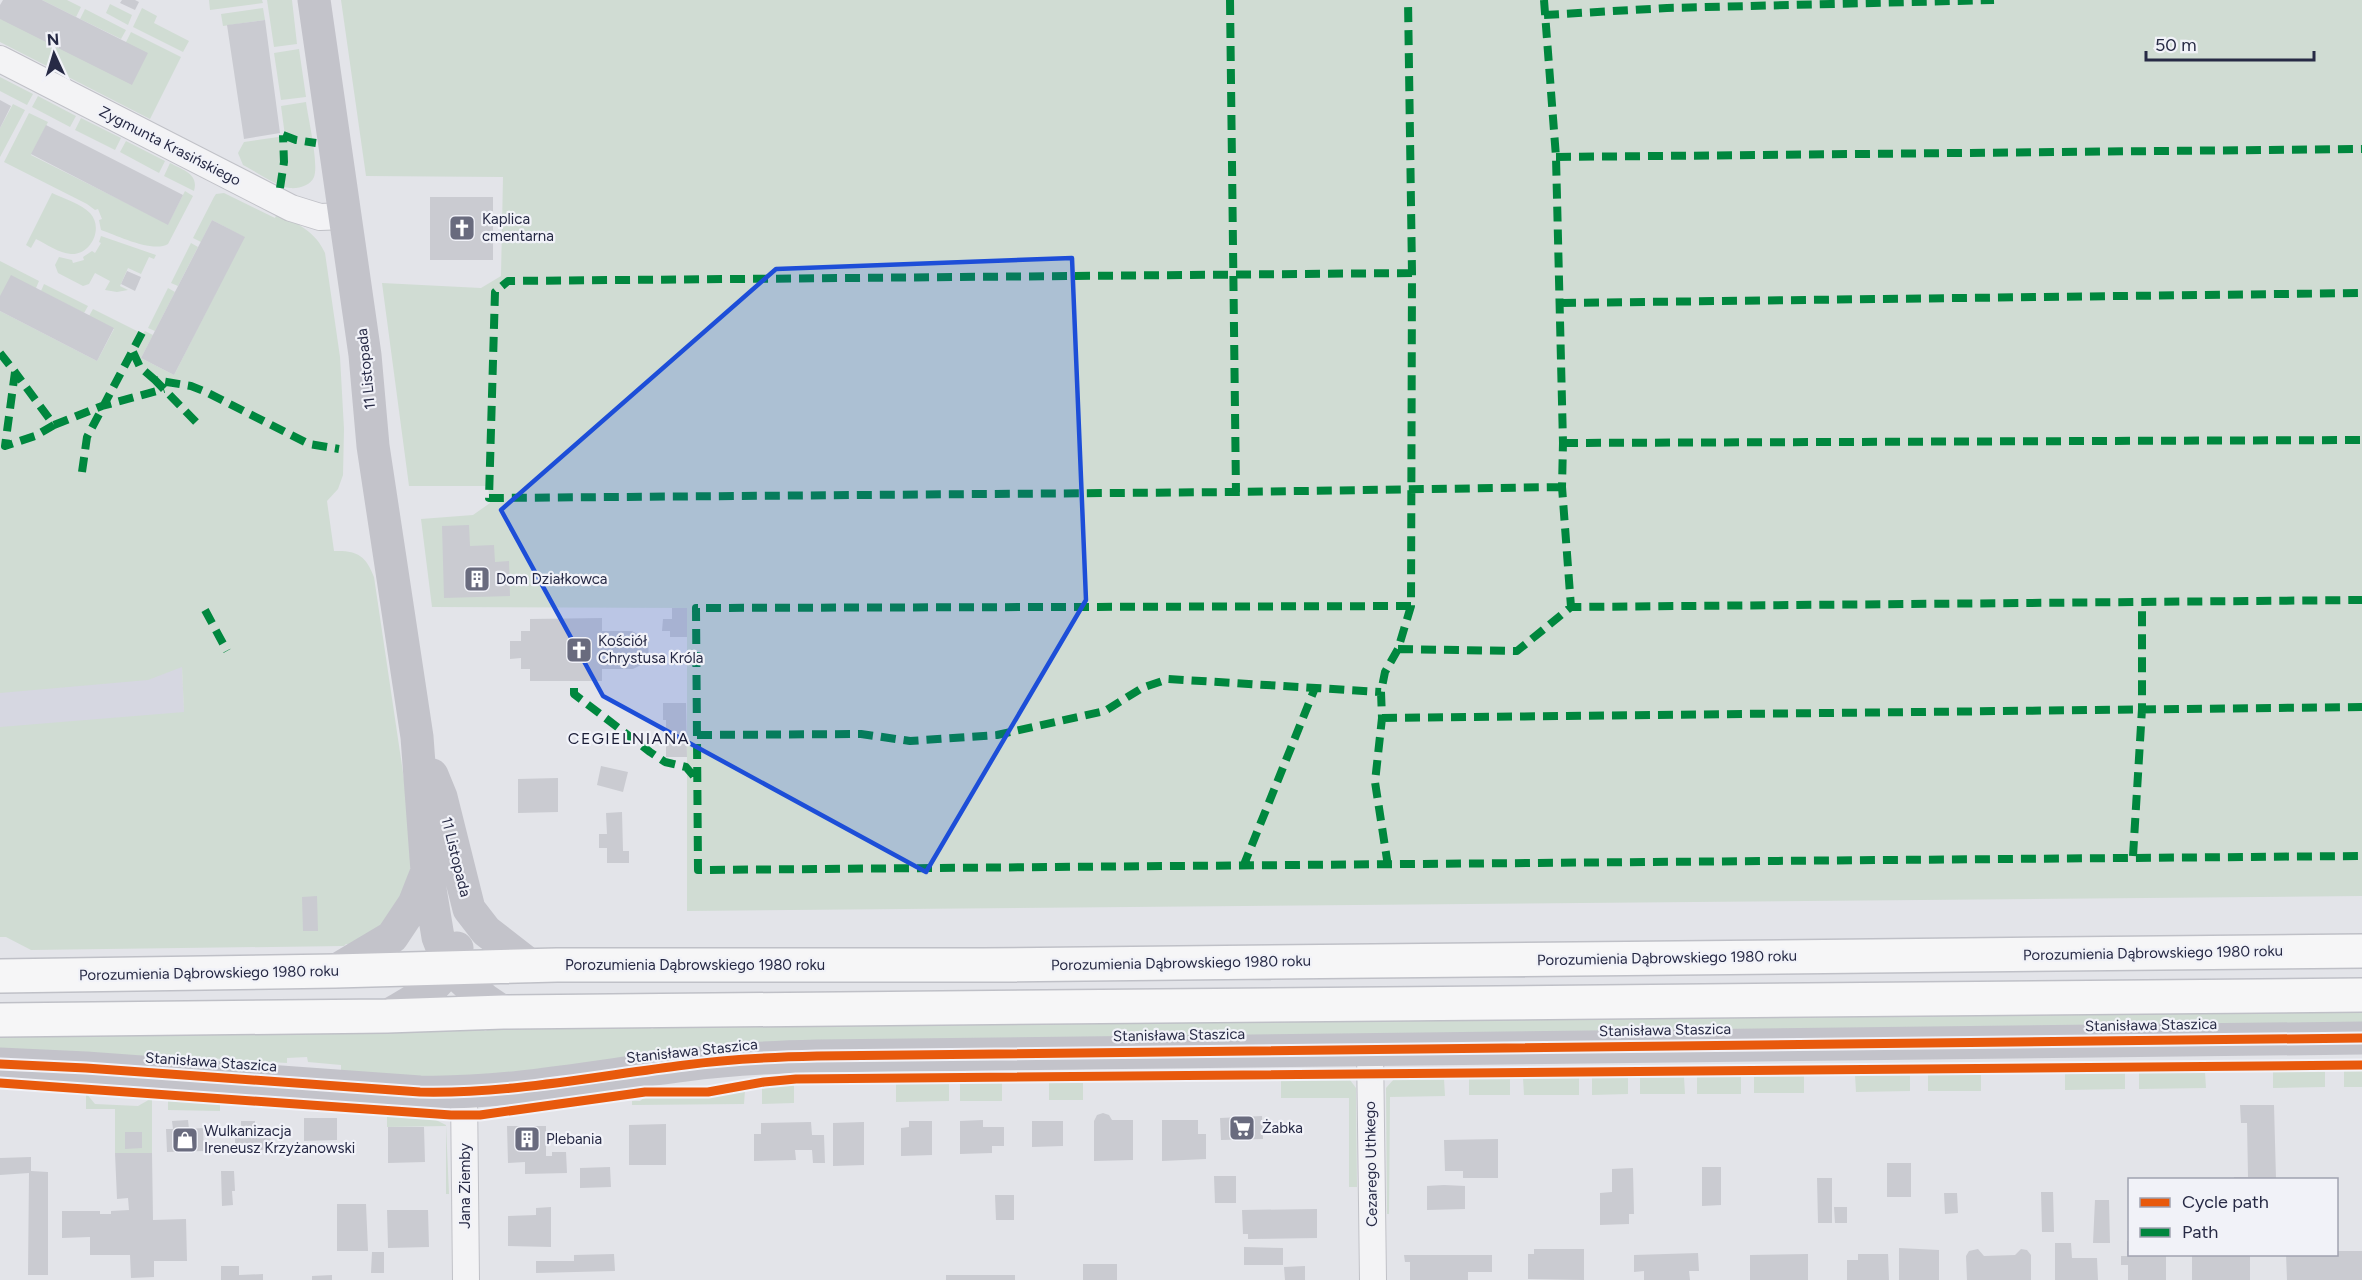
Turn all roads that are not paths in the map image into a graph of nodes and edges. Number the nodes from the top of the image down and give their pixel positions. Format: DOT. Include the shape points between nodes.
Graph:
graph roads {
  1 [pos="314,0"];
  2 [pos="0,59"];
  3 [pos="345,216"];
  4 [pos="417,737"];
  5 [pos="427,871"];
  6 [pos="469,909"];
  7 [pos="2362,951"];
  8 [pos="531,966"];
  9 [pos="450,968"];
  10 [pos="335,971"];
  11 [pos="0,976"];
  12 [pos="2362,995"];
  13 [pos="503,1012"];
  14 [pos="387,1016"];
  15 [pos="0,1020"];
  16 [pos="2362,1038"];
  17 [pos="1370,1048"];
  18 [pos="0,1064"];
  19 [pos="464,1093"];
  20 [pos="466,1280"];
  21 [pos="1373,1280"];
  1 -- 3 [label="street, 11 Listopada"];
  2 -- 3 [label="street, Zygmunta Krasińskiego" via="291,208 320,217"];
  3 -- 4 [label="street, 11 Listopada" via="365,355 373,446"];
  4 -- 5 [label="street, 11 Listopada"];
  4 -- 6 [label="street, 11 Listopada" via="441,797"];
  5 -- 9 [label="street, 11 Listopada" via="438,937"];
  5 -- 10 [label="street" via="414,904 392,937"];
  6 -- 8 [label="street" via="486,931"];
  6 -- 9 [label="street"];
  7 -- 8 [label="main road, Porozumienia Dąbrowskiego 1980 roku"];
  8 -- 9 [label="main road, Porozumienia Dąbrowskiego 1980 roku"];
  9 -- 10 [label="main road, Porozumienia Dąbrowskiego 1980 roku"];
  9 -- 13 [label="street"];
  9 -- 14 [label="street" via="437,984"];
  10 -- 11 [label="main road, Porozumienia Dąbrowskiego 1980 roku"];
  12 -- 13 [label="main road"];
  13 -- 14 [label="main road"];
  14 -- 15 [label="main road"];
  16 -- 17 [label="street, Stanisława Staszica"];
  17 -- 19 [label="street, Stanisława Staszica" via="751,1059"];
  17 -- 21 [label="street, Cezarego Uthkego"];
  18 -- 19 [label="street, Stanisława Staszica"];
  19 -- 20 [label="street, Jana Ziemby"];
}
